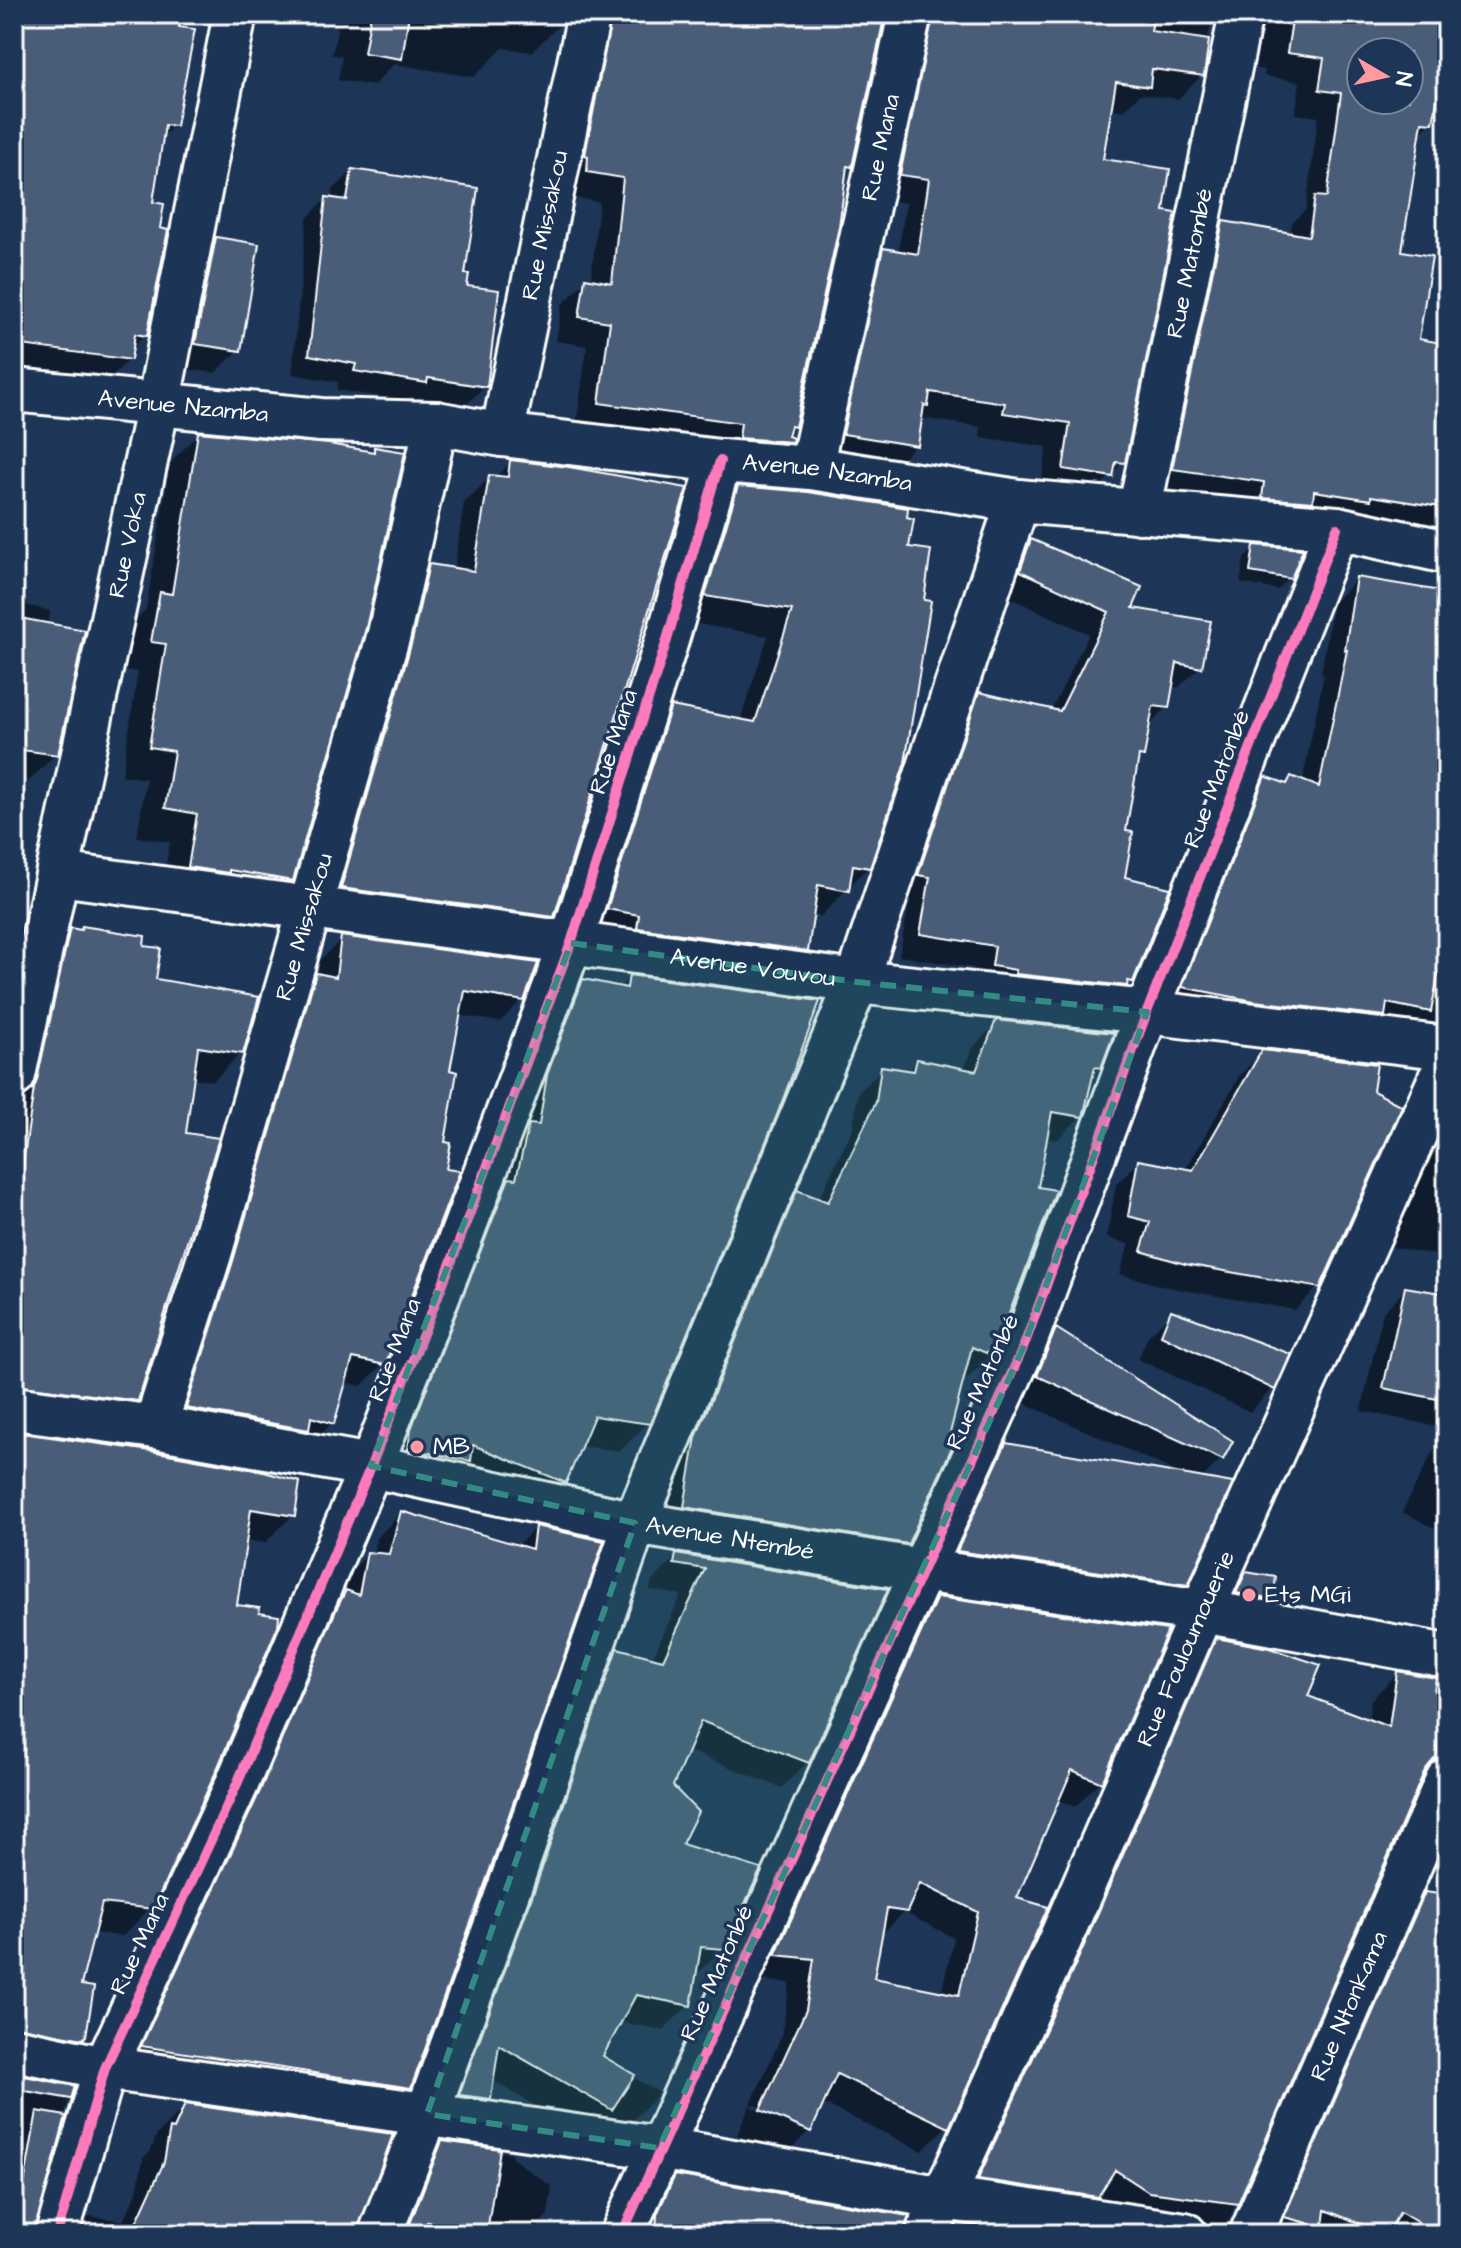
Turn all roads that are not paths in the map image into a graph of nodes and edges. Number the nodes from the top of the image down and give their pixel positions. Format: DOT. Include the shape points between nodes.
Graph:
graph roads {
  1 [pos="235,14"];
  2 [pos="589,14"];
  3 [pos="910,14"];
  4 [pos="1241,14"];
  5 [pos="14,390"];
  6 [pos="158,405"];
  7 [pos="436,423"];
  8 [pos="502,435"];
  9 [pos="720,461"];
  10 [pos="811,468"];
  11 [pos="1018,501"];
  12 [pos="1139,512"];
  13 [pos="1337,528"];
  14 [pos="1447,552"];
  15 [pos="59,874"];
  16 [pos="309,910"];
  17 [pos="571,943"];
  18 [pos="857,982"];
  19 [pos="1147,1012"];
  20 [pos="1447,1048"];
  21 [pos="1447,1063"];
  22 [pos="14,1075"];
  23 [pos="14,1408"];
  24 [pos="155,1427"];
  25 [pos="371,1466"];
  26 [pos="635,1523"];
  27 [pos="921,1570"];
  28 [pos="1202,1611"];
  29 [pos="1447,1656"];
  30 [pos="1447,1780"];
  31 [pos="14,2049"];
  32 [pos="105,2068"];
  33 [pos="427,2114"];
  34 [pos="659,2148"];
  35 [pos="935,2216"];
  36 [pos="57,2234"];
  37 [pos="380,2234"];
  38 [pos="622,2234"];
  39 [pos="1185,2234"];
  40 [pos="1251,2234"];
  1 -- 6 [label="street, Rue Voka"];
  2 -- 8 [label="street, Rue Missakou"];
  3 -- 10 [label="street, Rue Mana"];
  4 -- 12 [label="street, Rue Matombé"];
  5 -- 6 [label="street, Avenue Nzamba"];
  6 -- 7 [label="street, Avenue Nzamba" via="321,420"];
  6 -- 15 [label="street, Rue Voka"];
  7 -- 8 [label="street, Avenue Nzamba"];
  7 -- 16 [label="street, Rue Missakou" via="389,634"];
  8 -- 9 [label="street, Avenue Nzamba"];
  9 -- 10 [label="street, Avenue Nzamba"];
  9 -- 17 [label="street, Rue Mana"];
  10 -- 11 [label="street, Avenue Nzamba"];
  11 -- 12 [label="street, Avenue Nzamba"];
  11 -- 18 [label="street"];
  12 -- 13 [label="street, Avenue Nzamba"];
  13 -- 14 [label="street, Avenue Nzamba"];
  13 -- 19 [label="street, Rue Matonbé"];
  15 -- 16 [label="street, Avenue Vouvou"];
  15 -- 22 [label="street, Rue Voka"];
  16 -- 17 [label="street, Avenue Vouvou"];
  16 -- 24 [label="street, Rue Missakou"];
  17 -- 18 [label="street, Avenue Vouvou"];
  17 -- 25 [label="street, Rue Mana"];
  18 -- 19 [label="street, Avenue Vouvou"];
  18 -- 26 [label="street"];
  19 -- 20 [label="street, Avenue Vouvou"];
  19 -- 27 [label="street, Rue Matonbé" via="1023,1348"];
  21 -- 28 [label="street, Rue Fouloumouerie"];
  23 -- 24 [label="street, Avenue Ntembé"];
  24 -- 25 [label="street, Avenue Ntembé"];
  25 -- 26 [label="street, Avenue Ntembé"];
  25 -- 32 [label="street, Rue Mana" via="237,1784"];
  26 -- 27 [label="street, Avenue Ntembé"];
  26 -- 33 [label="street"];
  27 -- 28 [label="street, Avenue Ntembé"];
  27 -- 34 [label="street, Rue Matonbé"];
  28 -- 29 [label="street, Avenue Ntembé"];
  28 -- 35 [label="street, Rue Fouloumouerie"];
  30 -- 40 [label="street, Rue Ntonkama"];
  31 -- 32 [label="street"];
  32 -- 33 [label="street"];
  32 -- 36 [label="street, Rue Mana"];
  33 -- 34 [label="street"];
  33 -- 37 [label="street"];
  34 -- 35 [label="street"];
  34 -- 38 [label="street, Rue Matonbé"];
  35 -- 39 [label="street"];
}
